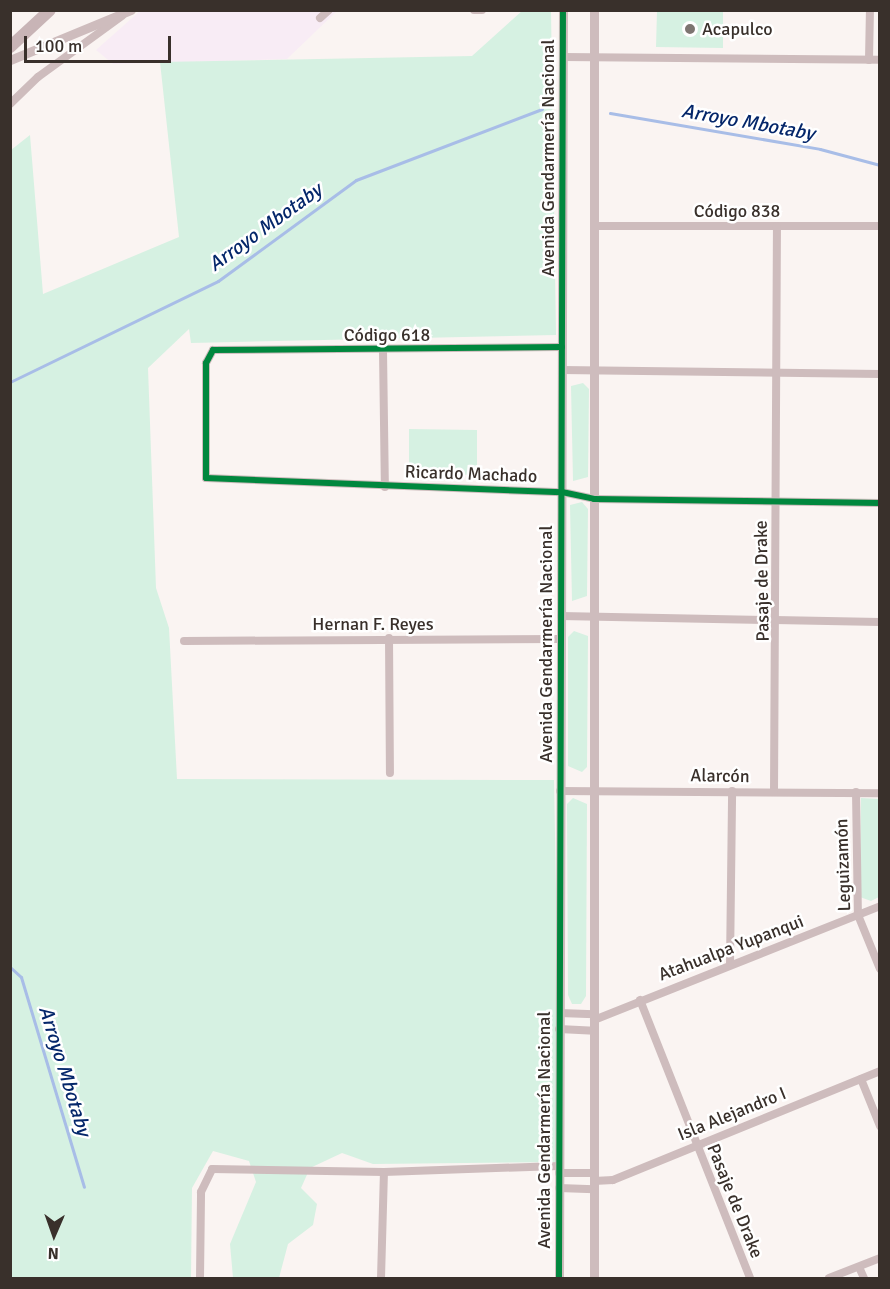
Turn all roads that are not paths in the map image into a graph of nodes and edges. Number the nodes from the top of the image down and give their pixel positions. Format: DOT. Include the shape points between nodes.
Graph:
graph roads {
  1 [pos="50,10"];
  2 [pos="131,10"];
  3 [pos="329,10"];
  4 [pos="563,10"];
  5 [pos="594,10"];
  6 [pos="870,10"];
  7 [pos="122,16"];
  8 [pos="320,18"];
  9 [pos="10,47"];
  10 [pos="563,57"];
  11 [pos="594,58"];
  12 [pos="10,60"];
  13 [pos="869,60"];
  14 [pos="879,60"];
  15 [pos="10,104"];
  16 [pos="594,226"];
  17 [pos="777,226"];
  18 [pos="879,226"];
  19 [pos="562,347"];
  20 [pos="383,351"];
  21 [pos="562,370"];
  22 [pos="594,372"];
  23 [pos="879,374"];
  24 [pos="776,375"];
  25 [pos="206,478"];
  26 [pos="385,487"];
  27 [pos="562,492"];
  28 [pos="594,499"];
  29 [pos="776,502"];
  30 [pos="879,503"];
  31 [pos="561,616"];
  32 [pos="595,617"];
  33 [pos="779,621"];
  34 [pos="879,622"];
  35 [pos="389,638"];
  36 [pos="561,639"];
  37 [pos="184,641"];
  38 [pos="390,773"];
  39 [pos="594,790"];
  40 [pos="560,791"];
  41 [pos="732,791"];
  42 [pos="774,792"];
  43 [pos="856,792"];
  44 [pos="879,793"];
  45 [pos="879,906"];
  46 [pos="858,915"];
  47 [pos="730,965"];
  48 [pos="879,969"];
  49 [pos="640,1000"];
  50 [pos="560,1013"];
  51 [pos="594,1017"];
  52 [pos="560,1029"];
  53 [pos="594,1031"];
  54 [pos="879,1071"];
  55 [pos="861,1078"];
  56 [pos="879,1126"];
  57 [pos="696,1145"];
  58 [pos="559,1170"];
  59 [pos="384,1172"];
  60 [pos="594,1181"];
  61 [pos="559,1188"];
  62 [pos="879,1258"];
  63 [pos="859,1267"];
  64 [pos="200,1278"];
  65 [pos="381,1278"];
  66 [pos="559,1278"];
  67 [pos="594,1278"];
  68 [pos="750,1278"];
  69 [pos="829,1278"];
  70 [pos="864,1278"];
  1 -- 9 [label="highway"];
  2 -- 7 [label="street"];
  3 -- 8 [label="street"];
  4 -- 10 [label="street, Avenida Gendarmería Nacional"];
  5 -- 11 [label="street"];
  6 -- 13 [label="street"];
  7 -- 12 [label="street"];
  7 -- 15 [label="street" via="38,77"];
  10 -- 11 [label="street"];
  10 -- 19 [label="street, Avenida Gendarmería Nacional"];
  11 -- 13 [label="street"];
  11 -- 16 [label="street"];
  13 -- 14 [label="street"];
  16 -- 17 [label="street, Código 838"];
  16 -- 22 [label="street"];
  17 -- 18 [label="street, Código 838"];
  17 -- 24 [label="street, Pasaje de Drake"];
  19 -- 20 [label="street, Código 618"];
  19 -- 21 [label="street, Avenida Gendarmería Nacional"];
  20 -- 25 [label="street, Código 618" via="213,350 206,363"];
  20 -- 26 [label="street"];
  21 -- 22 [label="street"];
  21 -- 27 [label="street, Avenida Gendarmería Nacional"];
  22 -- 24 [label="street"];
  22 -- 28 [label="street"];
  23 -- 24 [label="street"];
  24 -- 29 [label="street, Pasaje de Drake"];
  25 -- 26 [label="street, Ricardo Machado"];
  26 -- 27 [label="street, Ricardo Machado"];
  27 -- 28 [label="street, Ricardo Machado"];
  27 -- 31 [label="street, Avenida Gendarmería Nacional"];
  28 -- 29 [label="street, Ricardo Machado"];
  28 -- 32 [label="street"];
  29 -- 30 [label="street, Ricardo Machado"];
  29 -- 33 [label="street, Pasaje de Drake"];
  31 -- 32 [label="street"];
  31 -- 36 [label="street, Avenida Gendarmería Nacional"];
  32 -- 33 [label="street"];
  32 -- 39 [label="street"];
  33 -- 34 [label="street"];
  33 -- 42 [label="street, Pasaje de Drake"];
  35 -- 36 [label="street, Hernan F. Reyes"];
  35 -- 37 [label="street, Hernan F. Reyes"];
  35 -- 38 [label="street"];
  36 -- 40 [label="street, Avenida Gendarmería Nacional"];
  39 -- 40 [label="street, Alarcón"];
  39 -- 41 [label="street, Alarcón"];
  39 -- 51 [label="street"];
  40 -- 50 [label="street, Avenida Gendarmería Nacional"];
  41 -- 42 [label="street, Alarcón"];
  41 -- 47 [label="street"];
  42 -- 43 [label="street, Alarcón"];
  43 -- 44 [label="street, Alarcón"];
  43 -- 46 [label="street, Leguizamón"];
  45 -- 46 [label="street, Atahualpa Yupanqui"];
  46 -- 47 [label="street, Atahualpa Yupanqui"];
  46 -- 48 [label="street, Leguizamón"];
  47 -- 49 [label="street, Atahualpa Yupanqui"];
  49 -- 51 [label="street, Atahualpa Yupanqui"];
  49 -- 57 [label="street, Pasaje de Drake"];
  50 -- 51 [label="street"];
  50 -- 52 [label="street, Avenida Gendarmería Nacional"];
  51 -- 53 [label="street"];
  52 -- 53 [label="street"];
  52 -- 58 [label="street, Avenida Gendarmería Nacional"];
  53 -- 60 [label="street"];
  54 -- 55 [label="street, Isla Alejandro I"];
  55 -- 56 [label="street"];
  55 -- 57 [label="street, Isla Alejandro I"];
  57 -- 60 [label="street, Isla Alejandro I" via="613,1180"];
  57 -- 68 [label="street, Pasaje de Drake"];
  58 -- 59 [label="street"];
  58 -- 60 [label="street"];
  58 -- 61 [label="street, Avenida Gendarmería Nacional"];
  59 -- 64 [label="street" via="212,1169 201,1192"];
  59 -- 65 [label="street"];
  60 -- 61 [label="street"];
  60 -- 67 [label="street"];
  61 -- 66 [label="street, Avenida Gendarmería Nacional"];
  62 -- 63 [label="street"];
  63 -- 69 [label="street"];
  63 -- 70 [label="street"];
}
